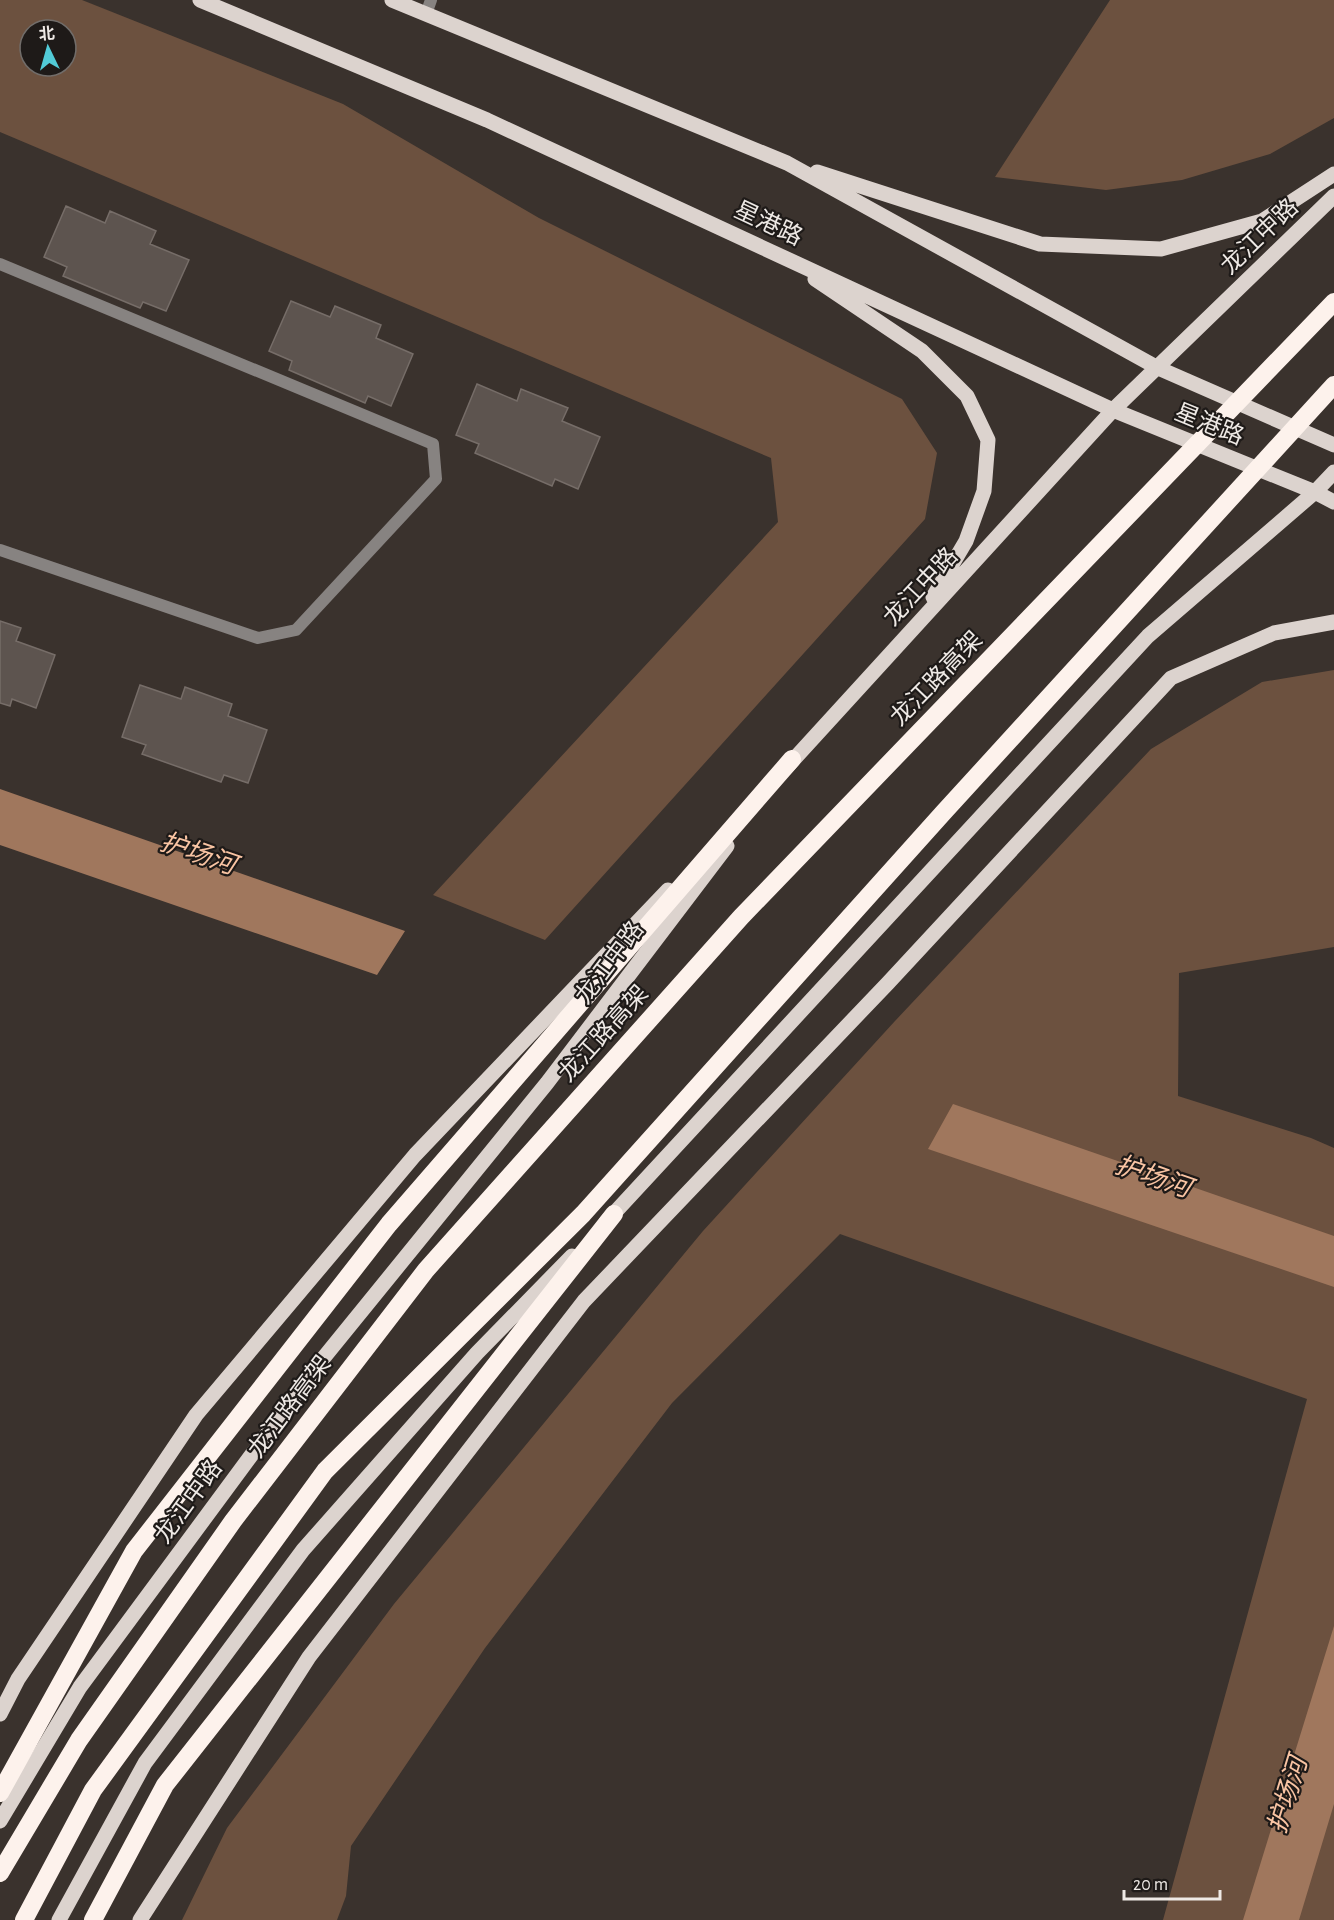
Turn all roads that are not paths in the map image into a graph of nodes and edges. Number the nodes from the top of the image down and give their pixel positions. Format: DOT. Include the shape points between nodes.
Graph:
graph roads {
  1 [pos="200,0"];
  2 [pos="392,0"];
  3 [pos="428,7"];
  4 [pos="788,163"];
  5 [pos="1334,174"];
  6 [pos="1334,196"];
  7 [pos="773,251"];
  8 [pos="0,264"];
  9 [pos="1334,302"];
  10 [pos="1158,368"];
  11 [pos="1334,385"];
  12 [pos="1113,411"];
  13 [pos="1334,445"];
  14 [pos="1334,472"];
  15 [pos="1315,492"];
  16 [pos="1334,502"];
  17 [pos="0,550"];
  18 [pos="1334,622"];
  19 [pos="916,625"];
  20 [pos="792,759"];
  21 [pos="615,1214"];
  22 [pos="0,1714"];
  23 [pos="0,1793"];
  24 [pos="0,1821"];
  25 [pos="0,1873"];
  26 [pos="24,1920"];
  27 [pos="59,1920"];
  28 [pos="93,1920"];
  29 [pos="140,1920"];
  1 -- 7 [label="main road, 星港路" via="487,120"];
  2 -- 3 [label="main road, 星港路"];
  3 -- 4 [label="main road, 星港路"];
  4 -- 5 [label="main road" via="1040,244 1161,249 1262,221"];
  4 -- 10 [label="main road, 星港路"];
  6 -- 10 [label="main road, 龙江中路"];
  7 -- 12 [label="main road, 星港路"];
  7 -- 19 [label="main road" via="922,351 967,396 988,440 984,491 966,541"];
  8 -- 17 [label="lane" via="433,444 436,479 296,630 258,638"];
  9 -- 25 [label="highway, 龙江路高架" via="741,917 426,1270 200,1569 79,1740"];
  10 -- 12 [label="main road, 龙江中路"];
  10 -- 13 [label="main road, 星港路"];
  11 -- 26 [label="highway" via="583,1214 325,1471 93,1790"];
  12 -- 15 [label="main road, 星港路"];
  12 -- 19 [label="main road, 龙江中路"];
  14 -- 15 [label="main road"];
  15 -- 16 [label="main road, 星港路"];
  15 -- 21 [label="main road" via="1148,636"];
  18 -- 29 [label="main road" via="1274,633 1171,678 888,983 584,1301 309,1657"];
  19 -- 20 [label="main road, 龙江中路"];
  20 -- 22 [label="main road" via="415,1155 196,1415 18,1679"];
  20 -- 23 [label="highway" via="389,1224 134,1551"];
  20 -- 24 [label="main road, 龙江中路" via="547,1083 321,1361 80,1687"];
  21 -- 27 [label="main road" via="477,1353 303,1550 145,1763"];
  21 -- 28 [label="highway" via="165,1785"];
}
